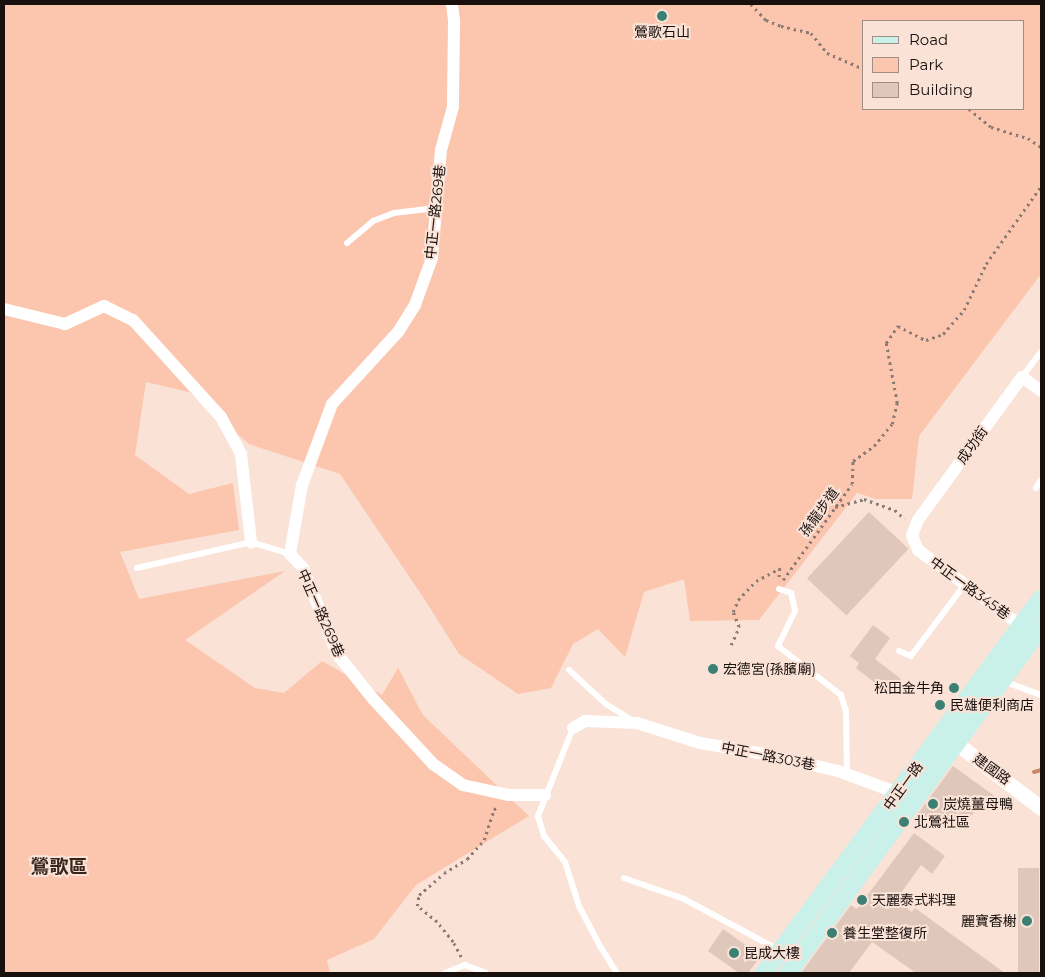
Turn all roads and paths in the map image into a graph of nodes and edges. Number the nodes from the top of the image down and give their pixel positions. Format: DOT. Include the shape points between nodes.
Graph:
graph roads {
  1 [pos="452,4"];
  2 [pos="649,4"];
  3 [pos="654,4"];
  4 [pos="751,4"];
  5 [pos="862,68"];
  6 [pos="970,110"];
  7 [pos="1041,147"];
  8 [pos="1041,186"];
  9 [pos="436,208"];
  10 [pos="347,243"];
  11 [pos="4,309"];
  12 [pos="1041,352"];
  13 [pos="1022,377"];
  14 [pos="1041,391"];
  15 [pos="1041,480"];
  16 [pos="1036,488"];
  17 [pos="833,508"];
  18 [pos="913,532"];
  19 [pos="251,542"];
  20 [pos="290,554"];
  21 [pos="136,568"];
  22 [pos="965,584"];
  23 [pos="778,589"];
  24 [pos="1041,599"];
  25 [pos="1021,625"];
  26 [pos="1038,632"];
  27 [pos="731,645"];
  28 [pos="899,651"];
  29 [pos="569,670"];
  30 [pos="1002,681"];
  31 [pos="1041,695"];
  32 [pos="637,723"];
  33 [pos="573,728"];
  34 [pos="942,732"];
  35 [pos="957,743"];
  36 [pos="846,774"];
  37 [pos="898,793"];
  38 [pos="508,795"];
  39 [pos="545,795"];
  40 [pos="1041,808"];
  41 [pos="624,878"];
  42 [pos="781,951"];
  43 [pos="465,966"];
  44 [pos="445,973"];
  45 [pos="486,973"];
  46 [pos="617,973"];
  47 [pos="764,973"];
  48 [pos="788,973"];
  1 -- 9 [label="street, 中正一路269巷" via="453,107 441,150"];
  2 -- 3 [label="path"];
  4 -- 5 [label="path" via="766,20 810,33 827,53"];
  6 -- 7 [label="path" via="991,127 1028,138"];
  8 -- 17 [label="path, 孫龍步道" via="986,264 964,310 943,334 926,340 898,326 886,343 896,403 892,424 874,446 853,461 852,484"];
  9 -- 10 [label="lane" via="394,213 373,220"];
  9 -- 20 [label="street, 中正一路269巷" via="432,258 415,305 398,332 332,404 302,485"];
  11 -- 19 [label="street" via="64,324 104,306 133,320 221,417 241,454"];
  12 -- 13 [label="lane"];
  13 -- 14 [label="street"];
  13 -- 18 [label="street, 成功街" via="918,520"];
  15 -- 16 [label="lane"];
  17 -- 18 [label="path" via="864,499 895,510"];
  17 -- 23 [label="path, 孫龍步道"];
  18 -- 22 [label="street, 中正一路345巷" via="918,550"];
  19 -- 20 [label="lane"];
  19 -- 21 [label="lane"];
  20 -- 38 [label="street, 中正一路269巷" via="303,568 337,654 374,700 433,764 463,785"];
  22 -- 25 [label="street, 中正一路345巷"];
  22 -- 28 [label="lane" via="911,656"];
  23 -- 27 [label="path" via="780,568 756,581 738,600 733,612 739,627"];
  23 -- 36 [label="lane" via="791,593 795,611 778,646 841,695 846,711"];
  24 -- 25 [label="main road, 中正一路"];
  25 -- 26 [label="street, 中正一路345巷"];
  25 -- 34 [label="main road, 中正一路"];
  26 -- 30 [label="main road, 中正一路"];
  29 -- 32 [label="lane, 中正一路303巷" via="606,704"];
  30 -- 31 [label="lane"];
  30 -- 35 [label="main road, 中正一路"];
  32 -- 33 [label="street, 中正一路303巷" via="585,721"];
  32 -- 36 [label="street, 中正一路303巷" via="700,743 760,753"];
  33 -- 39 [label="lane"];
  34 -- 35 [label="street, 建國路"];
  34 -- 37 [label="main road, 中正一路"];
  35 -- 40 [label="street, 建國路"];
  35 -- 48 [label="main road, 中正一路"];
  36 -- 37 [label="street, 中正一路303巷"];
  37 -- 42 [label="main road, 中正一路"];
  38 -- 39 [label="street, 中正一路269巷"];
  38 -- 43 [label="path" via="494,810 484,840 467,859 444,873 419,895 417,906 437,922 453,942"];
  39 -- 46 [label="lane" via="538,816 544,836 565,862 579,906"];
  41 -- 42 [label="lane" via="684,899"];
  42 -- 47 [label="main road, 中正一路"];
  43 -- 44 [label="lane"];
  43 -- 45 [label="lane"];
}
